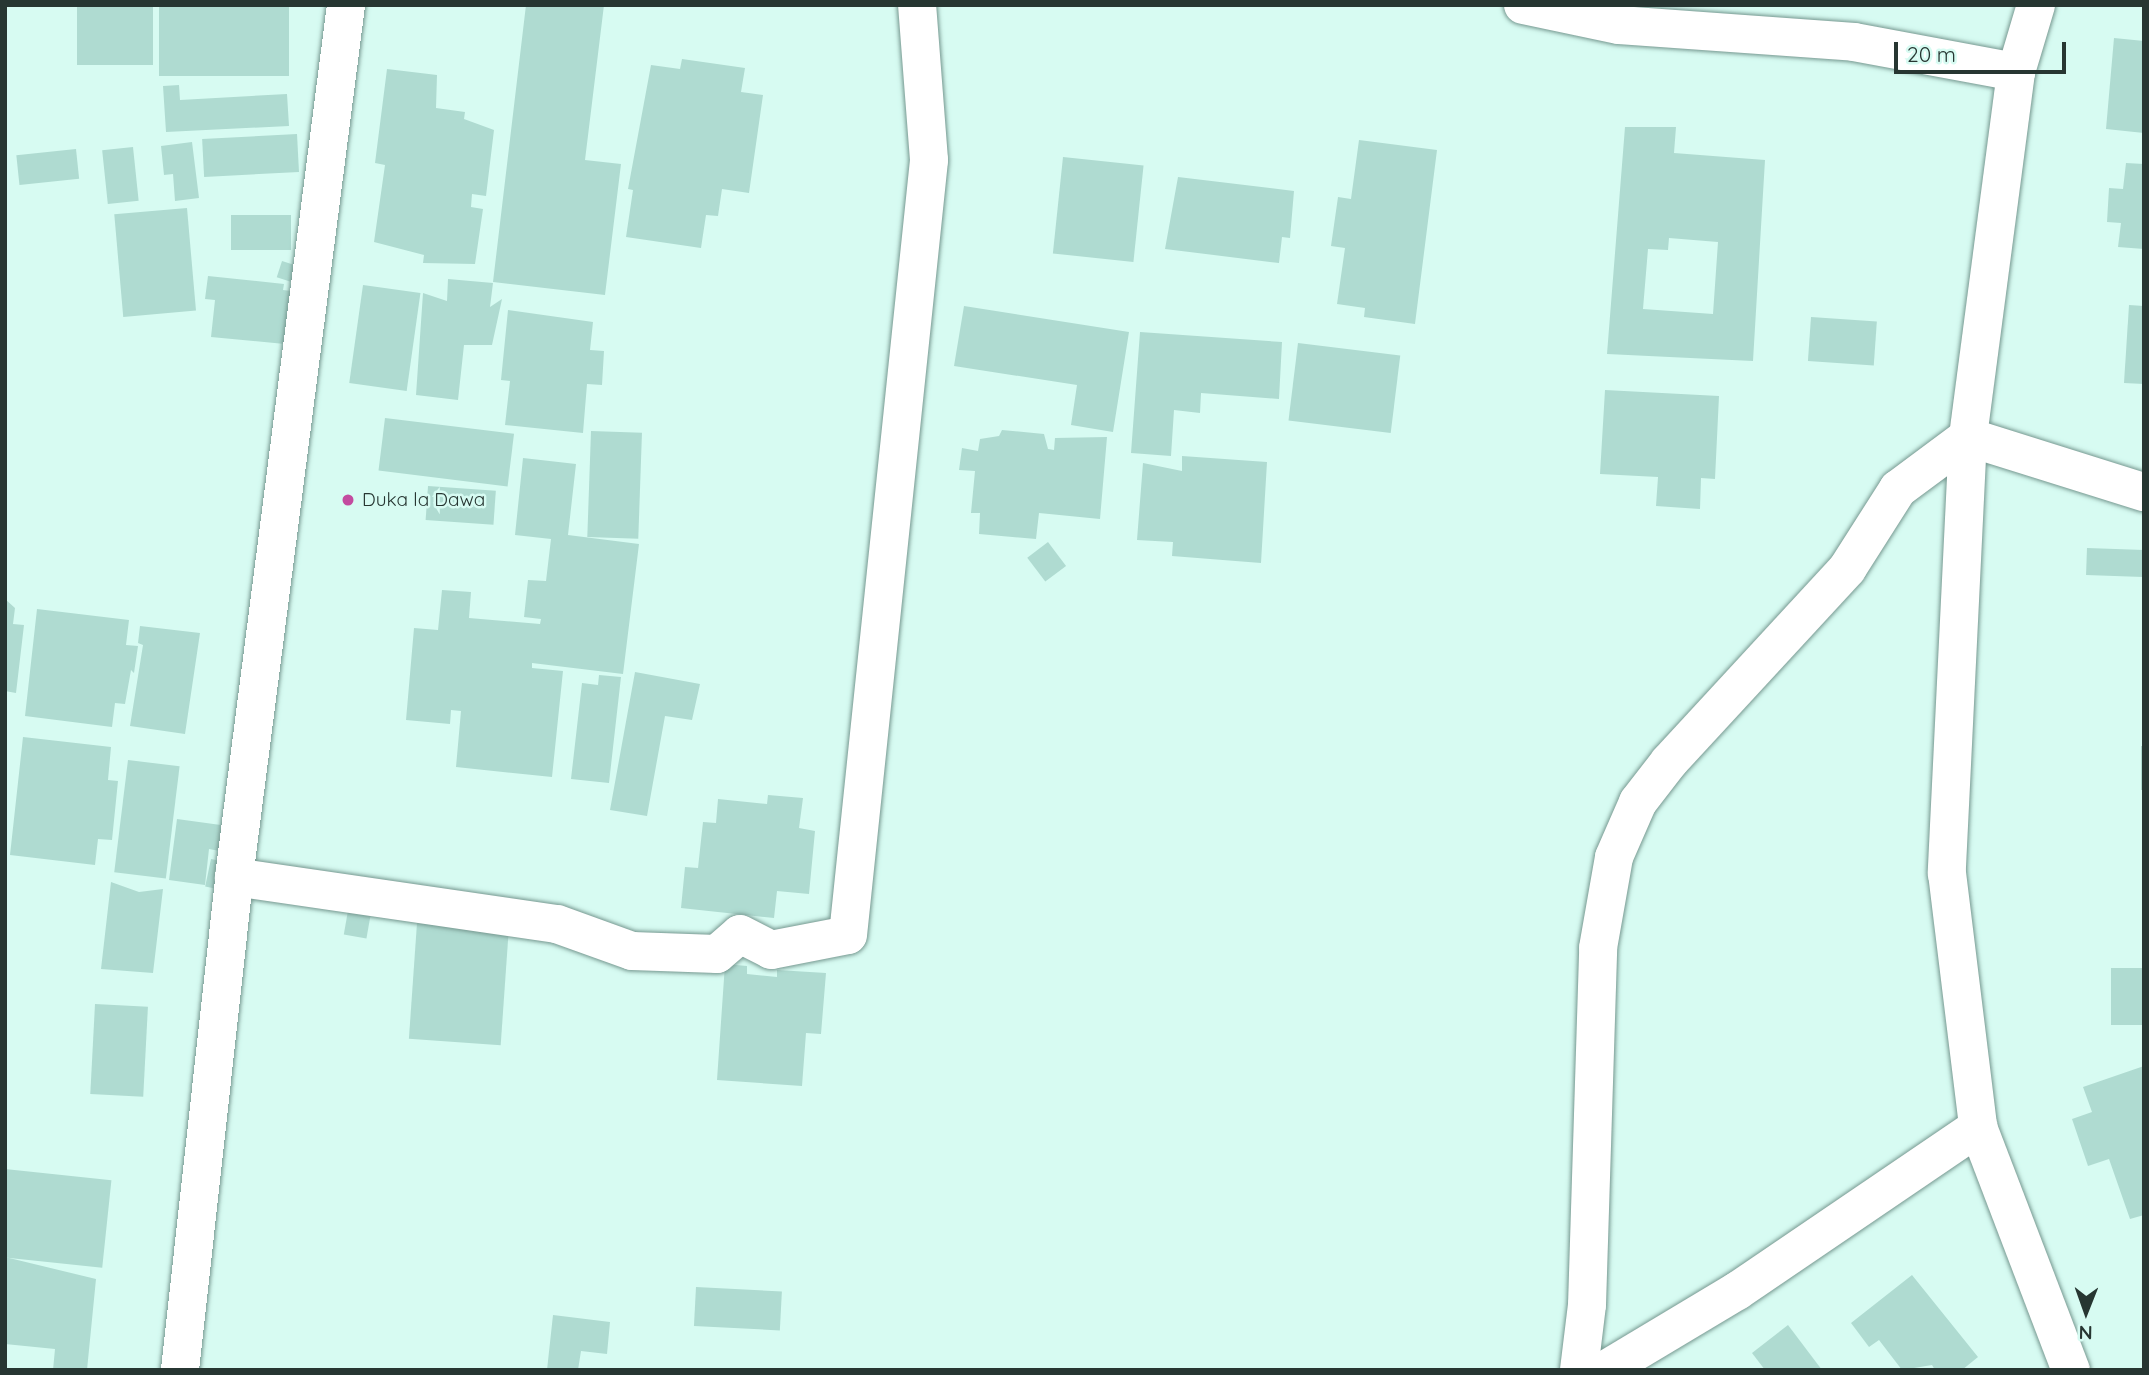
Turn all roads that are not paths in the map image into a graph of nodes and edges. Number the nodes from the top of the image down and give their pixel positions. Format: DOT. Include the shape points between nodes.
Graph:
graph roads {
  1 [pos="346,5"];
  2 [pos="917,5"];
  3 [pos="1523,5"];
  4 [pos="2036,5"];
  5 [pos="2016,72"];
  6 [pos="1968,437"];
  7 [pos="2144,492"];
  8 [pos="234,877"];
  9 [pos="1978,1127"];
  10 [pos="180,1370"];
  11 [pos="1579,1370"];
  12 [pos="1605,1370"];
  13 [pos="2071,1370"];
  1 -- 8 [label="street"];
  2 -- 8 [label="street" via="929,160 848,935 771,950 740,934 717,954 632,951 557,924"];
  3 -- 5 [label="street" via="1619,25 1854,42"];
  4 -- 5 [label="street"];
  5 -- 6 [label="street"];
  6 -- 7 [label="street"];
  6 -- 9 [label="street" via="1947,873"];
  6 -- 11 [label="street" via="1898,489 1847,569 1669,762 1638,802 1623,831 1598,948 1587,1306"];
  8 -- 10 [label="street"];
  9 -- 12 [label="street" via="1737,1291"];
  9 -- 13 [label="street"];
}
